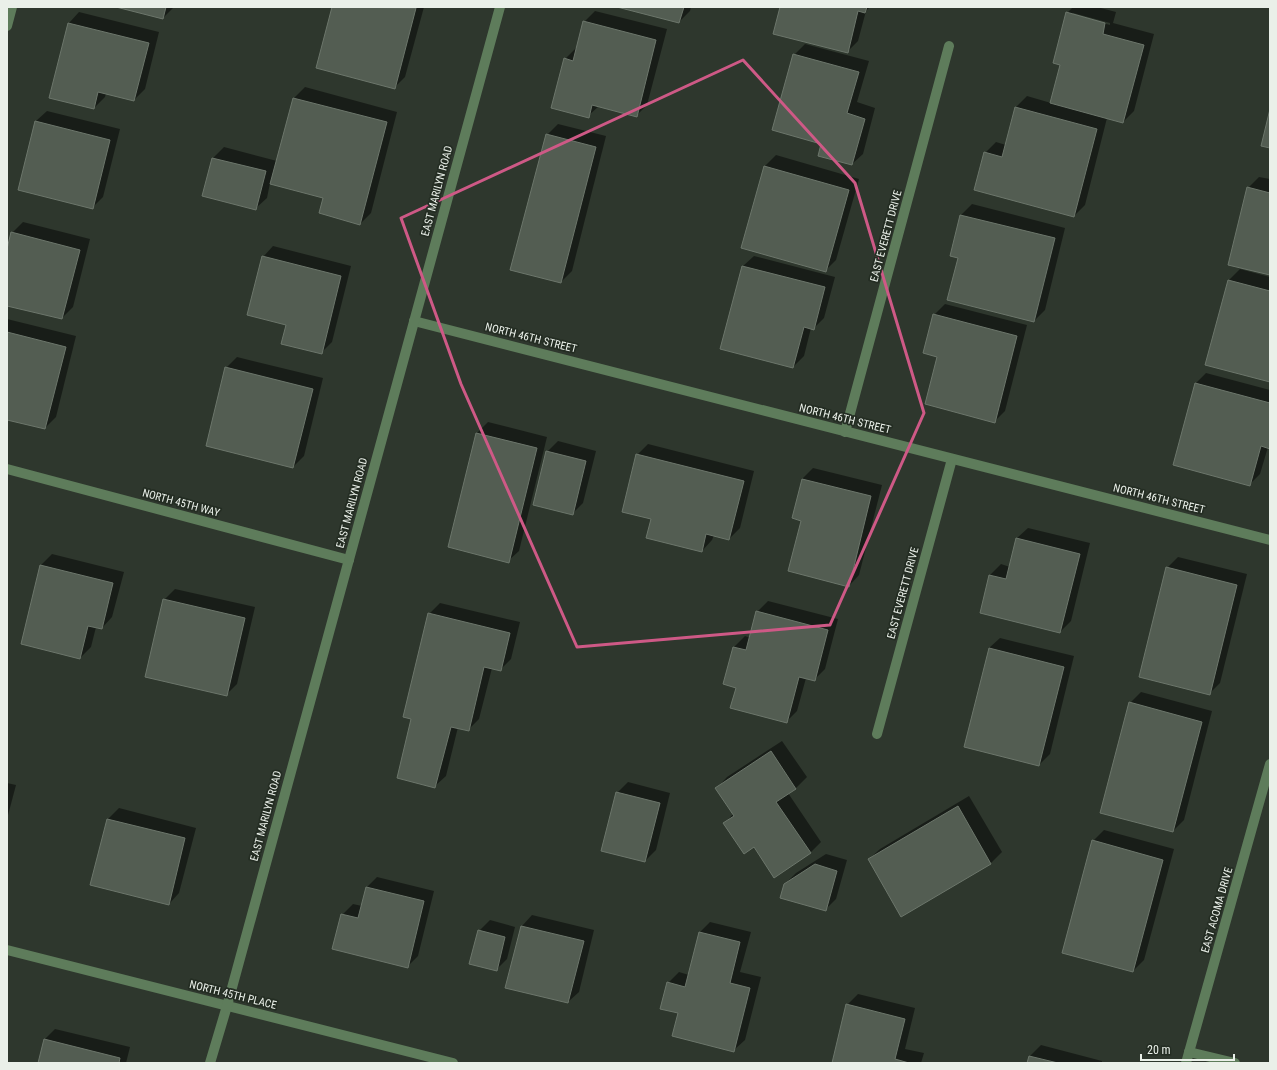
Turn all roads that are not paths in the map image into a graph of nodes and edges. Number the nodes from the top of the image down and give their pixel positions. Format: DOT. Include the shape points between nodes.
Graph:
graph roads {
  1 [pos="12,7"];
  2 [pos="500,7"];
  3 [pos="7,26"];
  4 [pos="949,46"];
  5 [pos="414,321"];
  6 [pos="845,432"];
  7 [pos="952,459"];
  8 [pos="7,469"];
  9 [pos="1270,540"];
  10 [pos="349,560"];
  11 [pos="877,734"];
  12 [pos="1270,764"];
  13 [pos="7,950"];
  14 [pos="227,1006"];
  15 [pos="1189,1052"];
  16 [pos="210,1063"];
  17 [pos="452,1063"];
  18 [pos="1186,1063"];
  19 [pos="1235,1063"];
  1 -- 3 [label="street"];
  2 -- 5 [label="street, EAST MARILYN ROAD"];
  4 -- 6 [label="street, EAST EVERETT DRIVE"];
  5 -- 6 [label="street, NORTH 46TH STREET"];
  5 -- 10 [label="street, EAST MARILYN ROAD"];
  6 -- 7 [label="street, NORTH 46TH STREET"];
  7 -- 9 [label="street, NORTH 46TH STREET"];
  7 -- 11 [label="street, EAST EVERETT DRIVE"];
  8 -- 10 [label="street, NORTH 45TH WAY"];
  10 -- 14 [label="street, EAST MARILYN ROAD"];
  12 -- 15 [label="street, EAST ACOMA DRIVE"];
  13 -- 14 [label="street, NORTH 45TH PLACE"];
  14 -- 16 [label="street, EAST MARILYN ROAD"];
  14 -- 17 [label="street, NORTH 45TH PLACE"];
  15 -- 18 [label="street, EAST ACOMA DRIVE"];
  15 -- 19 [label="street"];
}
